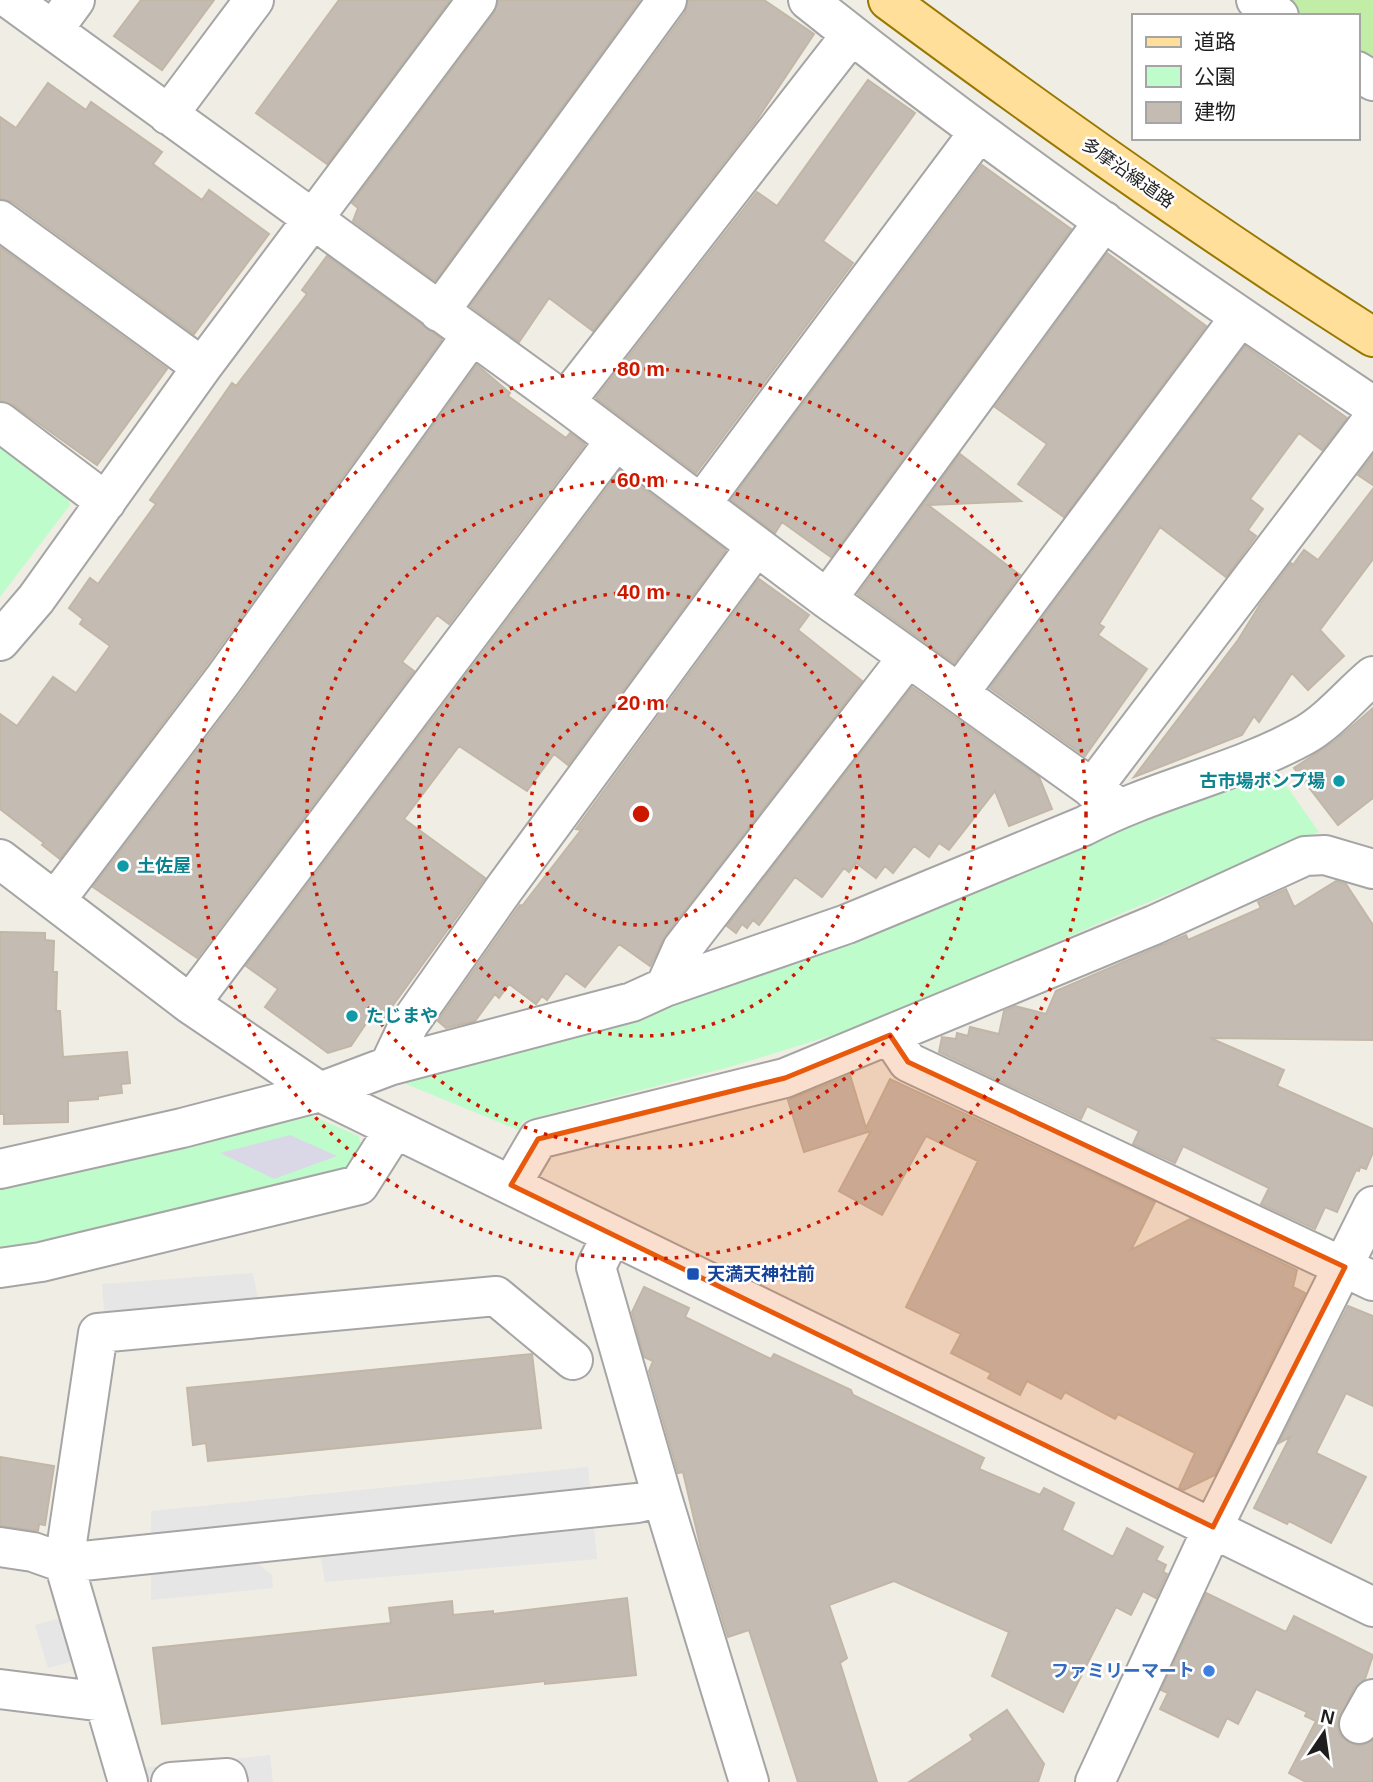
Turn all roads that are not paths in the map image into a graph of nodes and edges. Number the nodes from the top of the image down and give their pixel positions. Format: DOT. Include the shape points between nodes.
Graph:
graph roads {
  1 [pos="11,0"];
  2 [pos="75,0"];
  3 [pos="254,0"];
  4 [pos="477,0"];
  5 [pos="667,0"];
  6 [pos="808,0"];
  7 [pos="888,0"];
  8 [pos="1256,0"];
  9 [pos="1276,14"];
  10 [pos="53,30"];
  11 [pos="851,35"];
  12 [pos="168,115"];
  13 [pos="979,132"];
  14 [pos="0,220"];
  15 [pos="314,220"];
  16 [pos="1104,221"];
  17 [pos="439,312"];
  18 [pos="1240,317"];
  19 [pos="471,336"];
  20 [pos="1373,337"];
  21 [pos="202,368"];
  22 [pos="565,402"];
  23 [pos="1373,406"];
  24 [pos="1373,419"];
  25 [pos="0,422"];
  26 [pos="615,440"];
  27 [pos="106,502"];
  28 [pos="701,504"];
  29 [pos="756,546"];
  30 [pos="827,599"];
  31 [pos="0,641"];
  32 [pos="908,657"];
  33 [pos="1373,676"];
  34 [pos="959,693"];
  35 [pos="1105,798"];
  36 [pos="0,859"];
  37 [pos="1373,869"];
  38 [pos="55,901"];
  39 [pos="665,987"];
  40 [pos="190,1003"];
  41 [pos="890,1035"];
  42 [pos="389,1066"];
  43 [pos="320,1092"];
  44 [pos="394,1130"];
  45 [pos="0,1168"];
  46 [pos="511,1185"];
  47 [pos="1373,1206"];
  48 [pos="611,1236"];
  49 [pos="0,1268"];
  50 [pos="1359,1274"];
  51 [pos="573,1360"];
  52 [pos="662,1497"];
  53 [pos="1213,1527"];
  54 [pos="0,1547"];
  55 [pos="64,1563"];
  56 [pos="1373,1607"];
  57 [pos="0,1689"];
  58 [pos="104,1702"];
  59 [pos="128,1782"];
  60 [pos="171,1782"];
  61 [pos="228,1782"];
  62 [pos="749,1782"];
  63 [pos="1095,1782"];
  1 -- 10 [label="street"];
  2 -- 10 [label="street"];
  3 -- 12 [label="street"];
  4 -- 15 [label="street"];
  5 -- 17 [label="street"];
  6 -- 11 [label="street"];
  7 -- 20 [label="main road, 多摩沿線道路" via="1267,270"];
  8 -- 9 [label="street"];
  10 -- 12 [label="street"];
  11 -- 13 [label="street"];
  11 -- 22 [label="street"];
  12 -- 15 [label="street"];
  13 -- 16 [label="street"];
  13 -- 28 [label="street"];
  14 -- 21 [label="street"];
  15 -- 17 [label="street"];
  15 -- 21 [label="street"];
  16 -- 18 [label="street"];
  16 -- 30 [label="street"];
  17 -- 19 [label="street"];
  18 -- 23 [label="street"];
  18 -- 34 [label="street"];
  19 -- 22 [label="street"];
  19 -- 38 [label="street" via="223,680"];
  21 -- 27 [label="street"];
  22 -- 26 [label="street"];
  24 -- 35 [label="street"];
  25 -- 27 [label="street"];
  26 -- 28 [label="street"];
  26 -- 40 [label="street"];
  27 -- 31 [label="street"];
  28 -- 29 [label="street"];
  29 -- 30 [label="street"];
  29 -- 42 [label="street" via="488,911 409,1024"];
  30 -- 32 [label="street"];
  32 -- 34 [label="street"];
  32 -- 39 [label="street" via="682,949"];
  33 -- 35 [label="street" via="1307,734 1257,759"];
  34 -- 35 [label="street"];
  35 -- 39 [label="street" via="1084,825 847,924"];
  36 -- 38 [label="street"];
  37 -- 41 [label="street" via="1325,855 1305,856 1154,925"];
  38 -- 40 [label="street"];
  39 -- 42 [label="street" via="632,1002"];
  40 -- 43 [label="street"];
  41 -- 46 [label="street" via="785,1078 538,1139"];
  41 -- 50 [label="street" via="908,1062"];
  42 -- 43 [label="street"];
  43 -- 44 [label="street"];
  43 -- 45 [label="street"];
  44 -- 46 [label="street"];
  44 -- 49 [label="street" via="359,1185"];
  46 -- 48 [label="street"];
  47 -- 50 [label="street"];
  48 -- 52 [label="street" via="596,1267"];
  48 -- 53 [label="street"];
  50 -- 53 [label="street"];
  51 -- 55 [label="street" via="496,1296 98,1333"];
  52 -- 55 [label="street"];
  52 -- 62 [label="street"];
  53 -- 56 [label="street"];
  53 -- 63 [label="street"];
  54 -- 55 [label="street"];
  55 -- 58 [label="street"];
  57 -- 58 [label="street"];
  58 -- 59 [label="street"];
  60 -- 61 [label="street" via="228,1778"];
}
